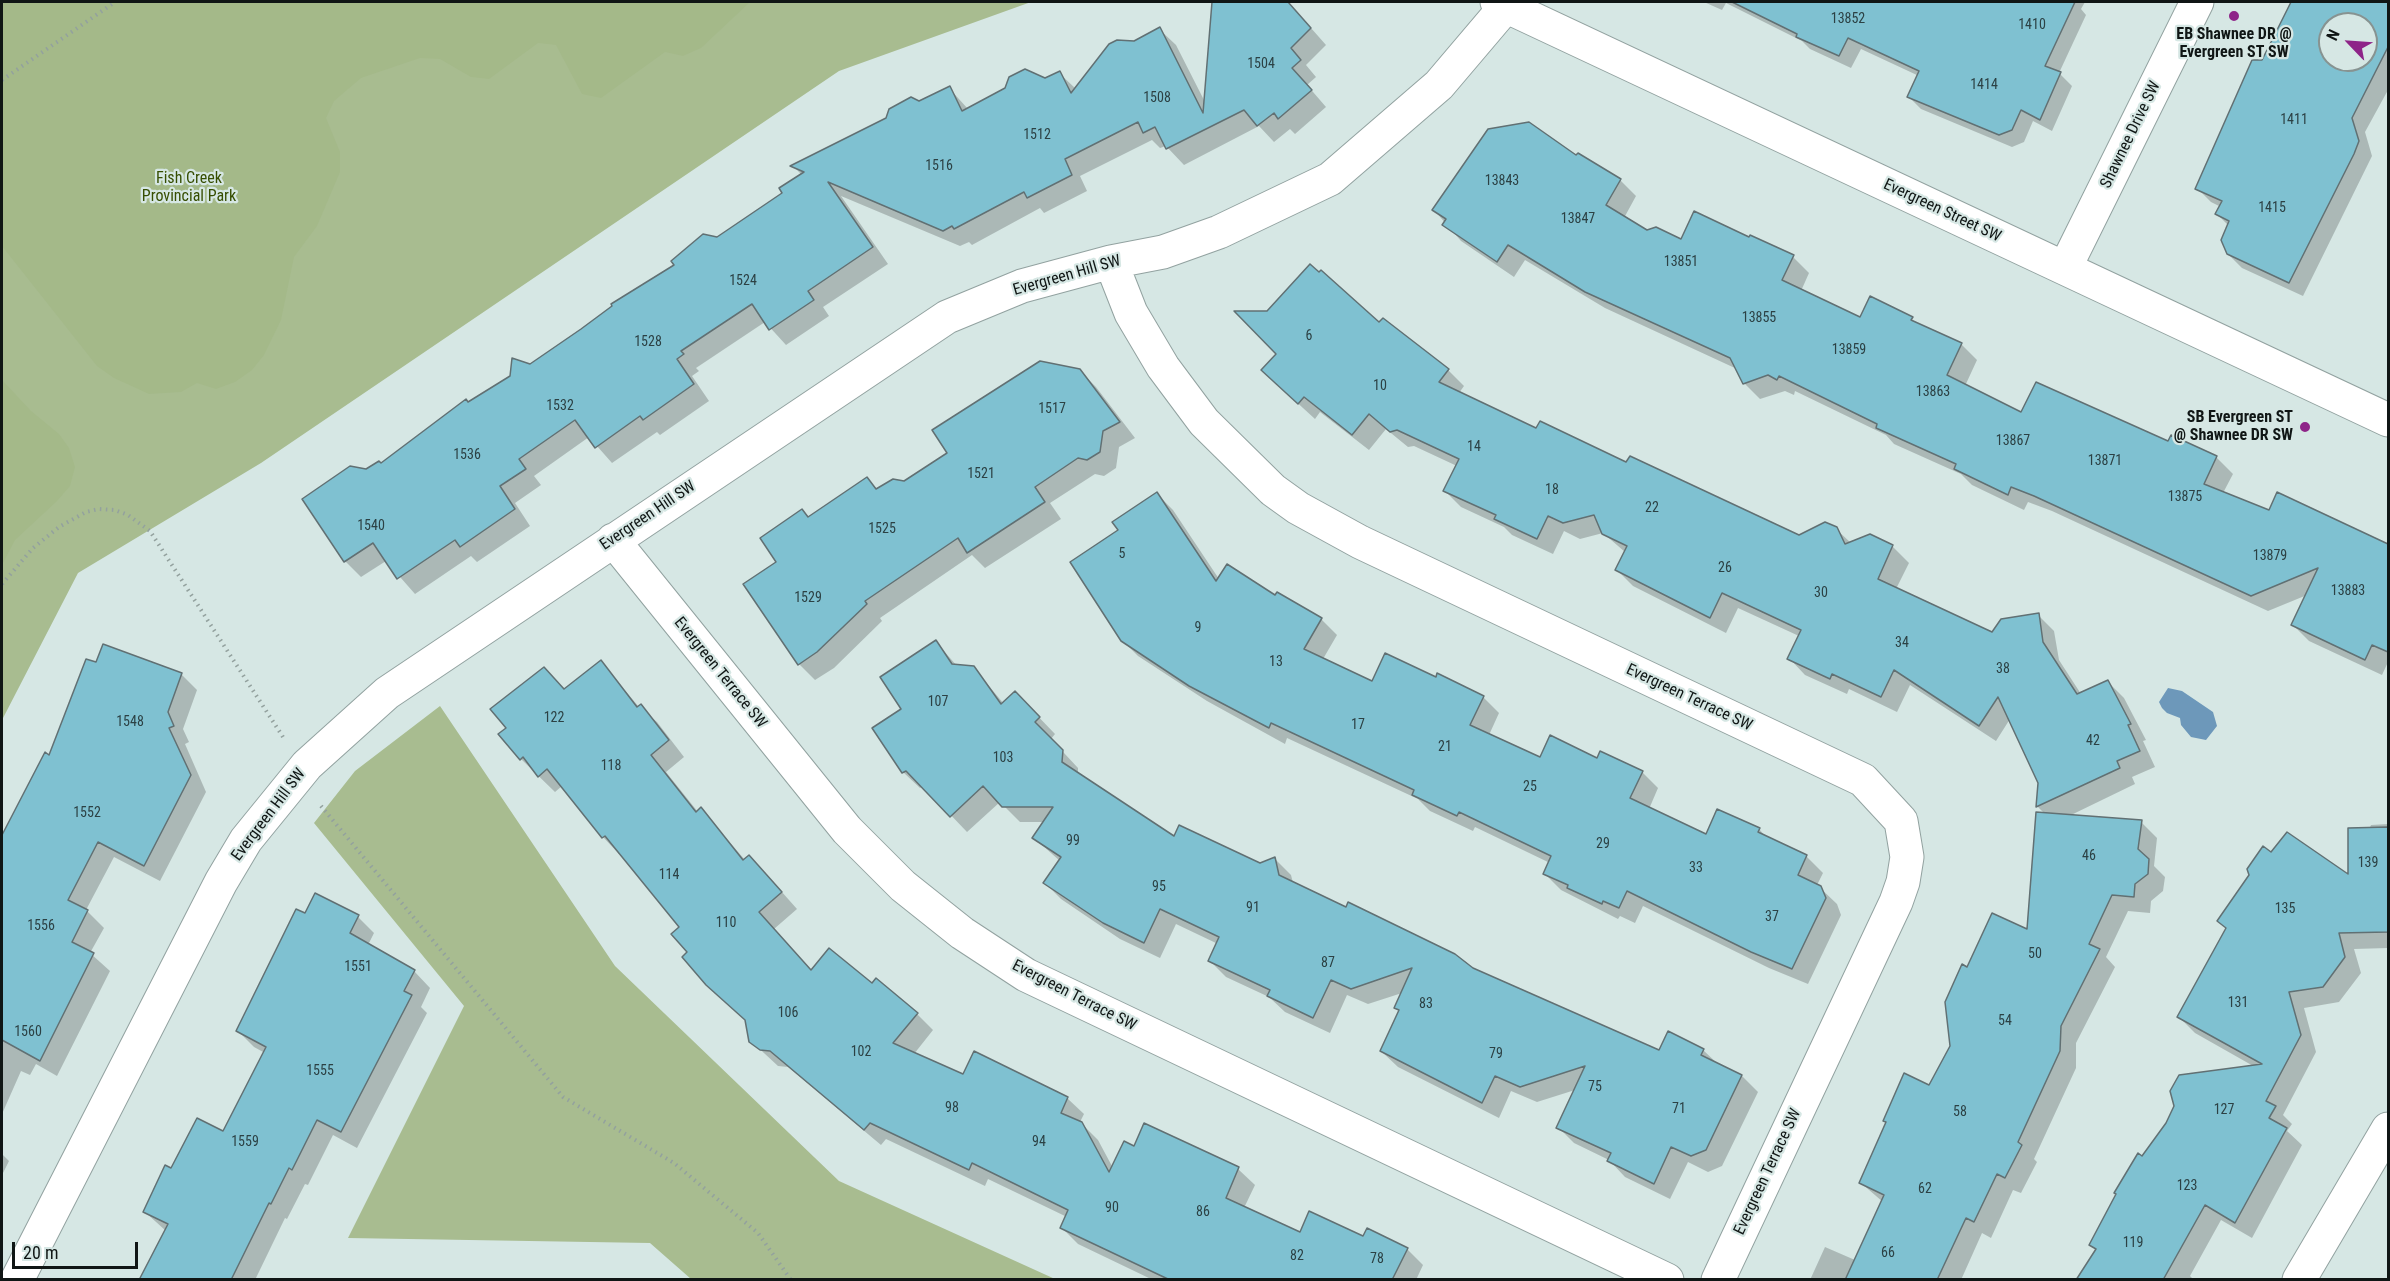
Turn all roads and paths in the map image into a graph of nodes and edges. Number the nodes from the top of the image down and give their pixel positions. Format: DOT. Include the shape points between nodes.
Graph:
graph roads {
  1 [pos="115,2"];
  2 [pos="2197,2"];
  3 [pos="1501,4"];
  4 [pos="2,80"];
  5 [pos="1111,262"];
  6 [pos="2065,268"];
  7 [pos="2388,420"];
  8 [pos="613,540"];
  9 [pos="2,584"];
  10 [pos="285,741"];
  11 [pos="320,804"];
  12 [pos="2388,1129"];
  13 [pos="17,1280"];
  14 [pos="791,1280"];
  15 [pos="1667,1280"];
  16 [pos="1718,1280"];
  17 [pos="2299,1280"];
  1 -- 4 [label="path"];
  2 -- 6 [label="street, Shawnee Drive SW"];
  3 -- 5 [label="street, Evergreen Hill SW" via="1440,85 1330,179 1219,232 1163,252"];
  3 -- 6 [label="street, Evergreen Street SW"];
  5 -- 8 [label="street, Evergreen Hill SW" via="1022,286 947,317"];
  5 -- 16 [label="street, Evergreen Terrace SW" via="1131,313 1162,367 1203,422 1273,490 1298,508 1360,542 1863,780 1901,821 1906,857 1896,902"];
  6 -- 7 [label="street, Evergreen Street SW"];
  8 -- 13 [label="street, Evergreen Hill SW" via="387,693 307,765 283,793 246,840 221,882"];
  8 -- 15 [label="street, Evergreen Terrace SW" via="847,830 903,886 962,933 1026,975"];
  9 -- 10 [label="path" via="33,548 86,512 115,510 141,523 150,531"];
  11 -- 14 [label="path" via="563,1096 674,1163 758,1233"];
  12 -- 17 [label="street"];
}
